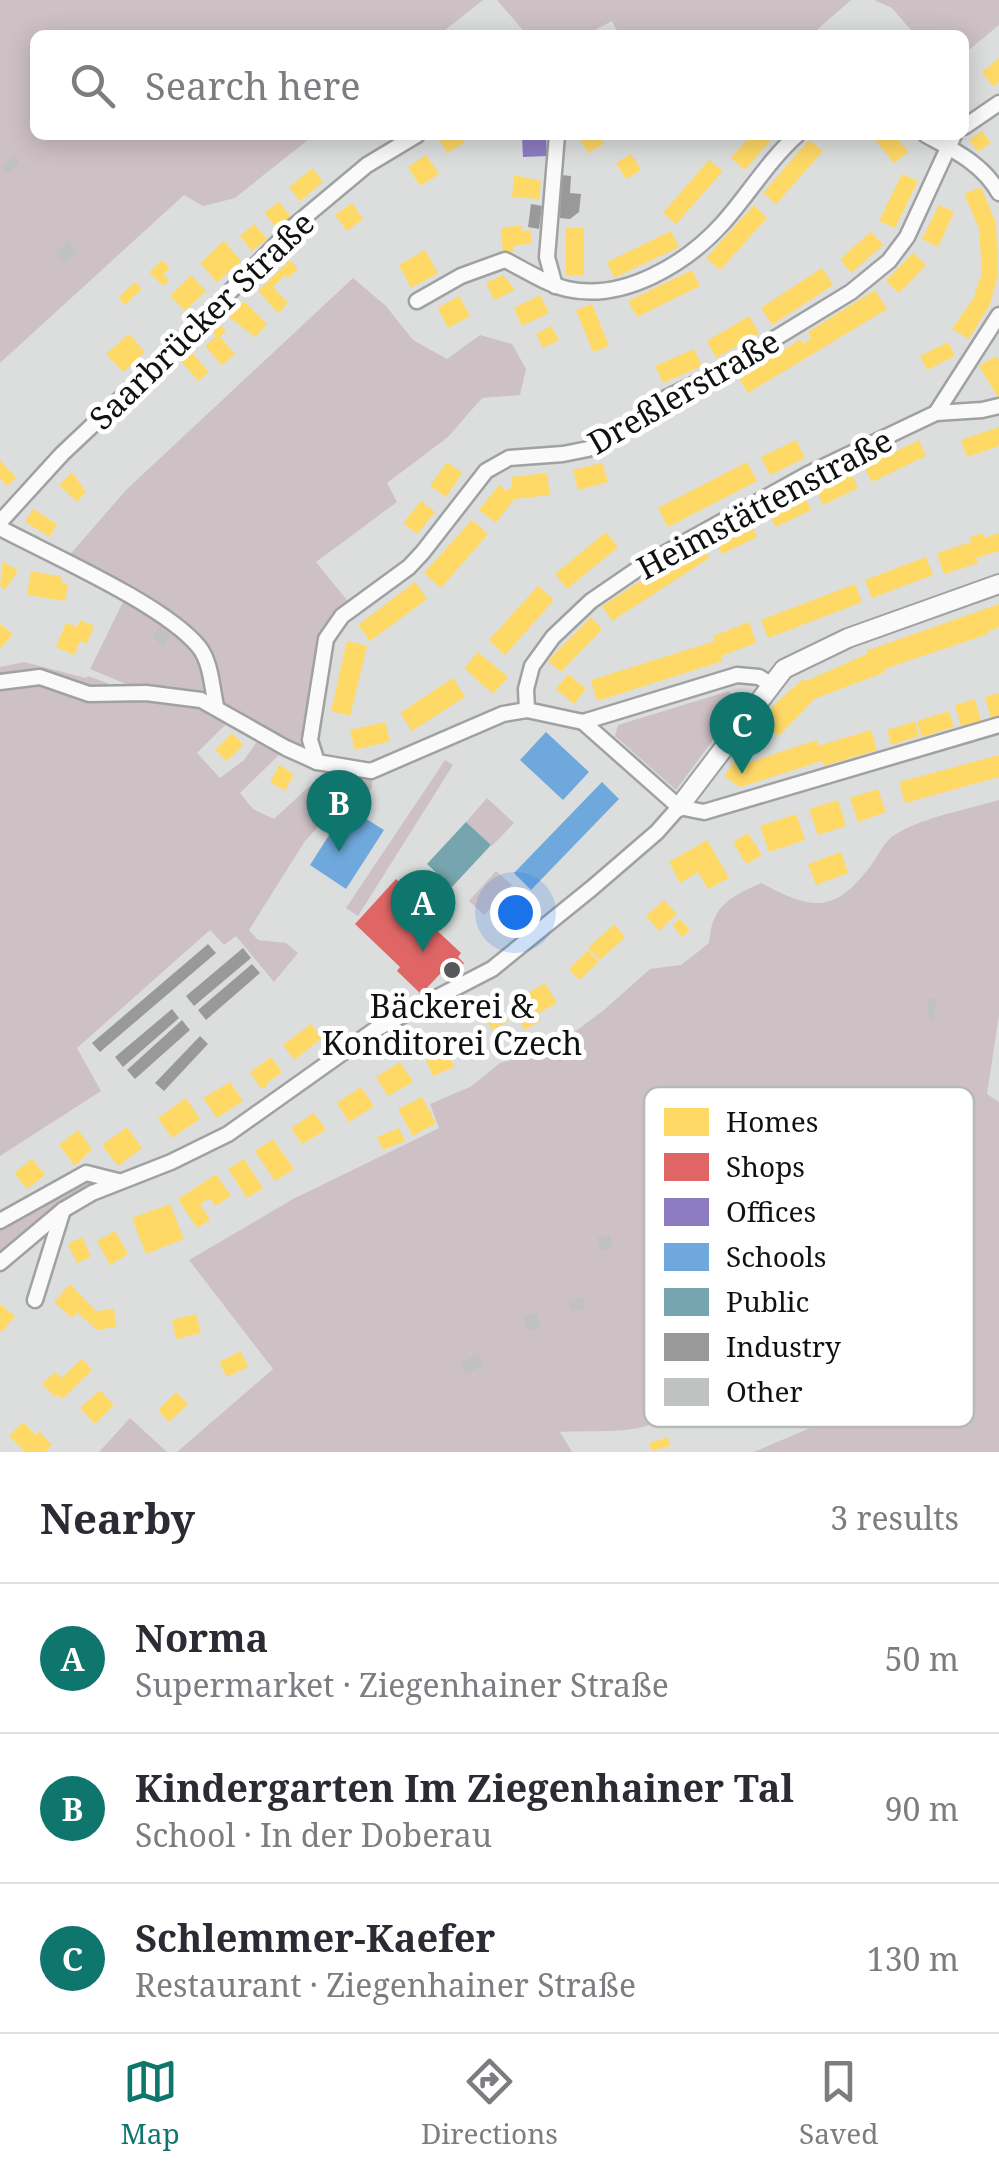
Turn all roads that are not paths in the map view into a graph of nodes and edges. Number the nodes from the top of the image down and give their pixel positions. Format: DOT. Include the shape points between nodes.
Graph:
graph roads {
  1 [pos="999,103"];
  2 [pos="969,124"];
  3 [pos="410,140"];
  4 [pos="557,140"];
  5 [pos="792,140"];
  6 [pos="951,141"];
  7 [pos="999,194"];
  8 [pos="555,286"];
  9 [pos="418,301"];
  10 [pos="999,316"];
  11 [pos="999,406"];
  12 [pos="936,413"];
  13 [pos="0,525"];
  14 [pos="999,584"];
  15 [pos="0,682"];
  16 [pos="770,684"];
  17 [pos="216,706"];
  18 [pos="528,710"];
  19 [pos="584,722"];
  20 [pos="999,725"];
  21 [pos="317,762"];
  22 [pos="679,807"];
  23 [pos="118,1181"];
  24 [pos="63,1210"];
  25 [pos="0,1221"];
  26 [pos="0,1264"];
  27 [pos="35,1300"];
  1 -- 2 [label="street"];
  3 -- 13 [label="street, Saarbrücker Straße" via="294,226 62,454"];
  4 -- 8 [label="street" via="547,257"];
  5 -- 8 [label="street" via="698,248 654,276 607,290"];
  6 -- 7 [label="street"];
  6 -- 21 [label="street, Dreßlerstraße" via="908,237 851,292 666,398 612,438 564,454 509,458 486,471 424,552 342,616 326,640 310,740"];
  8 -- 9 [label="street" via="505,260 472,270"];
  10 -- 12 [label="street"];
  11 -- 12 [label="street"];
  12 -- 18 [label="street, Heimstättenstraße" via="808,474 591,601 532,666"];
  13 -- 17 [label="street" via="188,637 206,661"];
  14 -- 16 [label="street" via="818,651"];
  15 -- 17 [label="street" via="40,677 89,694 146,693"];
  16 -- 19 [label="street" via="736,675"];
  16 -- 22 [label="street"];
  17 -- 21 [label="street"];
  18 -- 19 [label="street"];
  18 -- 21 [label="street" via="502,714 370,771"];
  19 -- 22 [label="street"];
  20 -- 22 [label="street" via="704,812"];
  22 -- 23 [label="street" via="485,973 376,1029 228,1134"];
  23 -- 24 [label="street"];
  23 -- 25 [label="street" via="86,1173"];
  24 -- 26 [label="street"];
  24 -- 27 [label="street"];
}
